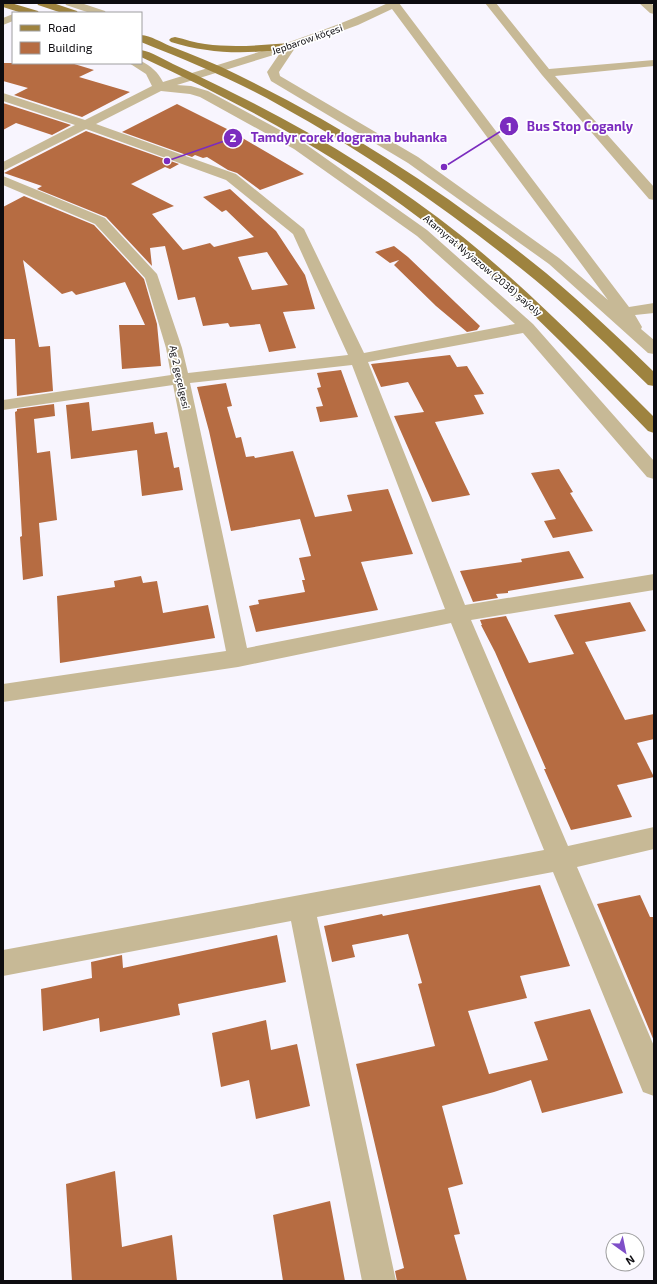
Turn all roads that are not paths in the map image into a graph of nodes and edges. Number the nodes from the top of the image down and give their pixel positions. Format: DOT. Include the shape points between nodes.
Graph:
graph roads {
  1 [pos="70,3"];
  2 [pos="490,3"];
  3 [pos="644,3"];
  4 [pos="3,4"];
  5 [pos="47,4"];
  6 [pos="394,4"];
  7 [pos="83,7"];
  8 [pos="31,12"];
  9 [pos="70,12"];
  10 [pos="98,12"];
  11 [pos="654,12"];
  12 [pos="12,18"];
  13 [pos="3,22"];
  14 [pos="142,27"];
  15 [pos="143,41"];
  16 [pos="291,46"];
  17 [pos="654,63"];
  18 [pos="138,64"];
  19 [pos="217,69"];
  20 [pos="546,73"];
  21 [pos="192,77"];
  22 [pos="159,87"];
  23 [pos="3,97"];
  24 [pos="294,108"];
  25 [pos="338,116"];
  26 [pos="84,124"];
  27 [pos="3,167"];
  28 [pos="356,168"];
  29 [pos="3,180"];
  30 [pos="362,190"];
  31 [pos="654,196"];
  32 [pos="654,308"];
  33 [pos="625,312"];
  34 [pos="527,327"];
  35 [pos="646,341"];
  36 [pos="358,359"];
  37 [pos="181,379"];
  38 [pos="654,381"];
  39 [pos="3,405"];
  40 [pos="654,427"];
  41 [pos="654,473"];
  42 [pos="654,582"];
  43 [pos="458,614"];
  44 [pos="238,658"];
  45 [pos="3,693"];
  46 [pos="654,838"];
  47 [pos="560,860"];
  48 [pos="302,907"];
  49 [pos="3,963"];
  50 [pos="654,1081"];
  51 [pos="379,1281"];
  1 -- 7 [label="street"];
  2 -- 20 [label="street"];
  3 -- 11 [label="street"];
  4 -- 8 [label="main road"];
  5 -- 7 [label="main road"];
  5 -- 9 [label="main road"];
  6 -- 16 [label="street, Jepbarow köçesi" via="354,23"];
  6 -- 33 [label="street"];
  7 -- 10 [label="street"];
  12 -- 13 [label="street"];
  14 -- 16 [label="main road" via="179,42 209,48"];
  15 -- 19 [label="main road, Atamyrat Nyýazow (2038) şaýoly"];
  15 -- 21 [label="main road, Atamyrat Nyýazow (2038) şaýoly"];
  16 -- 19 [label="street, Jepbarow köçesi"];
  16 -- 25 [label="street" via="273,72 275,78"];
  17 -- 20 [label="street"];
  18 -- 22 [label="street" via="155,76"];
  19 -- 21 [label="street, Jepbarow köçesi"];
  19 -- 24 [label="main road, Atamyrat Nyýazow (2038) şaýoly"];
  20 -- 31 [label="street"];
  21 -- 22 [label="street, Jepbarow köçesi"];
  21 -- 28 [label="main road, Atamyrat Nyýazow (2038) şaýoly" via="277,120"];
  22 -- 26 [label="street, Jepbarow köçesi"];
  22 -- 30 [label="street" via="204,94 299,146"];
  23 -- 26 [label="street"];
  24 -- 25 [label="main road"];
  24 -- 38 [label="main road, Atamyrat Nyýazow (2038) şaýoly" via="367,151 458,212 587,318"];
  25 -- 35 [label="street" via="413,160 554,260"];
  26 -- 27 [label="street, Jepbarow köçesi"];
  26 -- 36 [label="street" via="231,177 300,232"];
  28 -- 30 [label="main road"];
  28 -- 40 [label="main road, Atamyrat Nyýazow (2038) şaýoly" via="428,217 490,269 546,319"];
  29 -- 37 [label="street, Ag 2 geçelgesi" via="100,220 152,277"];
  30 -- 34 [label="street" via="422,233"];
  32 -- 33 [label="street"];
  33 -- 35 [label="street"];
  34 -- 36 [label="street"];
  34 -- 41 [label="street"];
  36 -- 37 [label="street"];
  36 -- 43 [label="street"];
  37 -- 39 [label="street"];
  37 -- 44 [label="street, Ag 2 geçelgesi"];
  42 -- 43 [label="street"];
  43 -- 44 [label="street"];
  43 -- 47 [label="street"];
  44 -- 45 [label="street"];
  46 -- 47 [label="street"];
  47 -- 48 [label="street"];
  47 -- 50 [label="street"];
  48 -- 49 [label="street"];
  48 -- 51 [label="street"];
}
